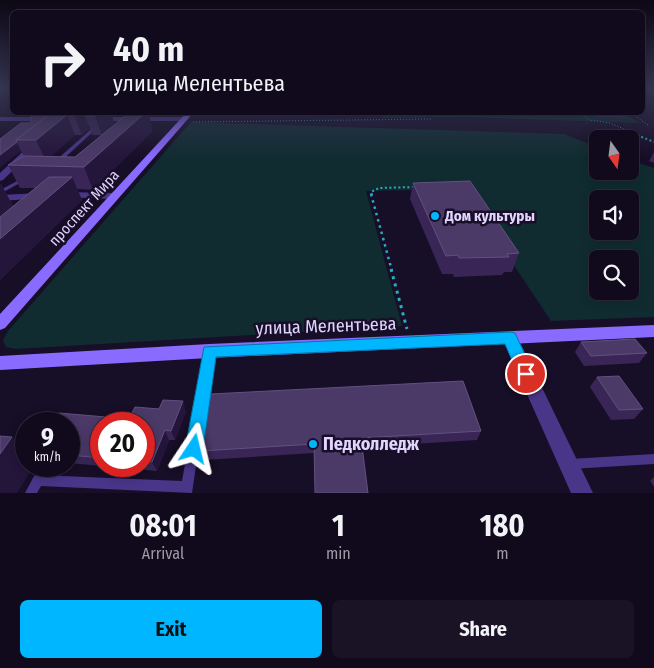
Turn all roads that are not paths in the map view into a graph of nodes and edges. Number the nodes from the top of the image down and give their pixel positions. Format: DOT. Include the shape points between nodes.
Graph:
graph roads {
  1 [pos="186,118"];
  2 [pos="0,119"];
  3 [pos="56,119"];
  4 [pos="86,119"];
  5 [pos="105,119"];
  6 [pos="46,136"];
  7 [pos="46,168"];
  8 [pos="31,176"];
  9 [pos="0,178"];
  10 [pos="0,192"];
  11 [pos="114,196"];
  12 [pos="0,198"];
  13 [pos="0,324"];
  14 [pos="654,331"];
  15 [pos="510,338"];
  16 [pos="209,351"];
  17 [pos="0,363"];
  18 [pos="654,459"];
  19 [pos="567,464"];
  20 [pos="187,490"];
  21 [pos="31,493"];
  22 [pos="582,493"];
  1 -- 5 [label="street"];
  1 -- 11 [label="street, проспект Мира"];
  2 -- 3 [label="street"];
  4 -- 5 [label="street"];
  5 -- 7 [label="lane"];
  6 -- 9 [label="street"];
  8 -- 10 [label="lane"];
  11 -- 12 [label="street"];
  11 -- 13 [label="street, проспект Мира"];
  14 -- 15 [label="street, улица Мелентьева"];
  15 -- 16 [label="street, улица Мелентьева"];
  15 -- 19 [label="street"];
  16 -- 17 [label="street, улица Мелентьева"];
  16 -- 20 [label="lane"];
  18 -- 19 [label="lane"];
  19 -- 22 [label="street"];
  20 -- 21 [label="lane" via="38,480"];
}
